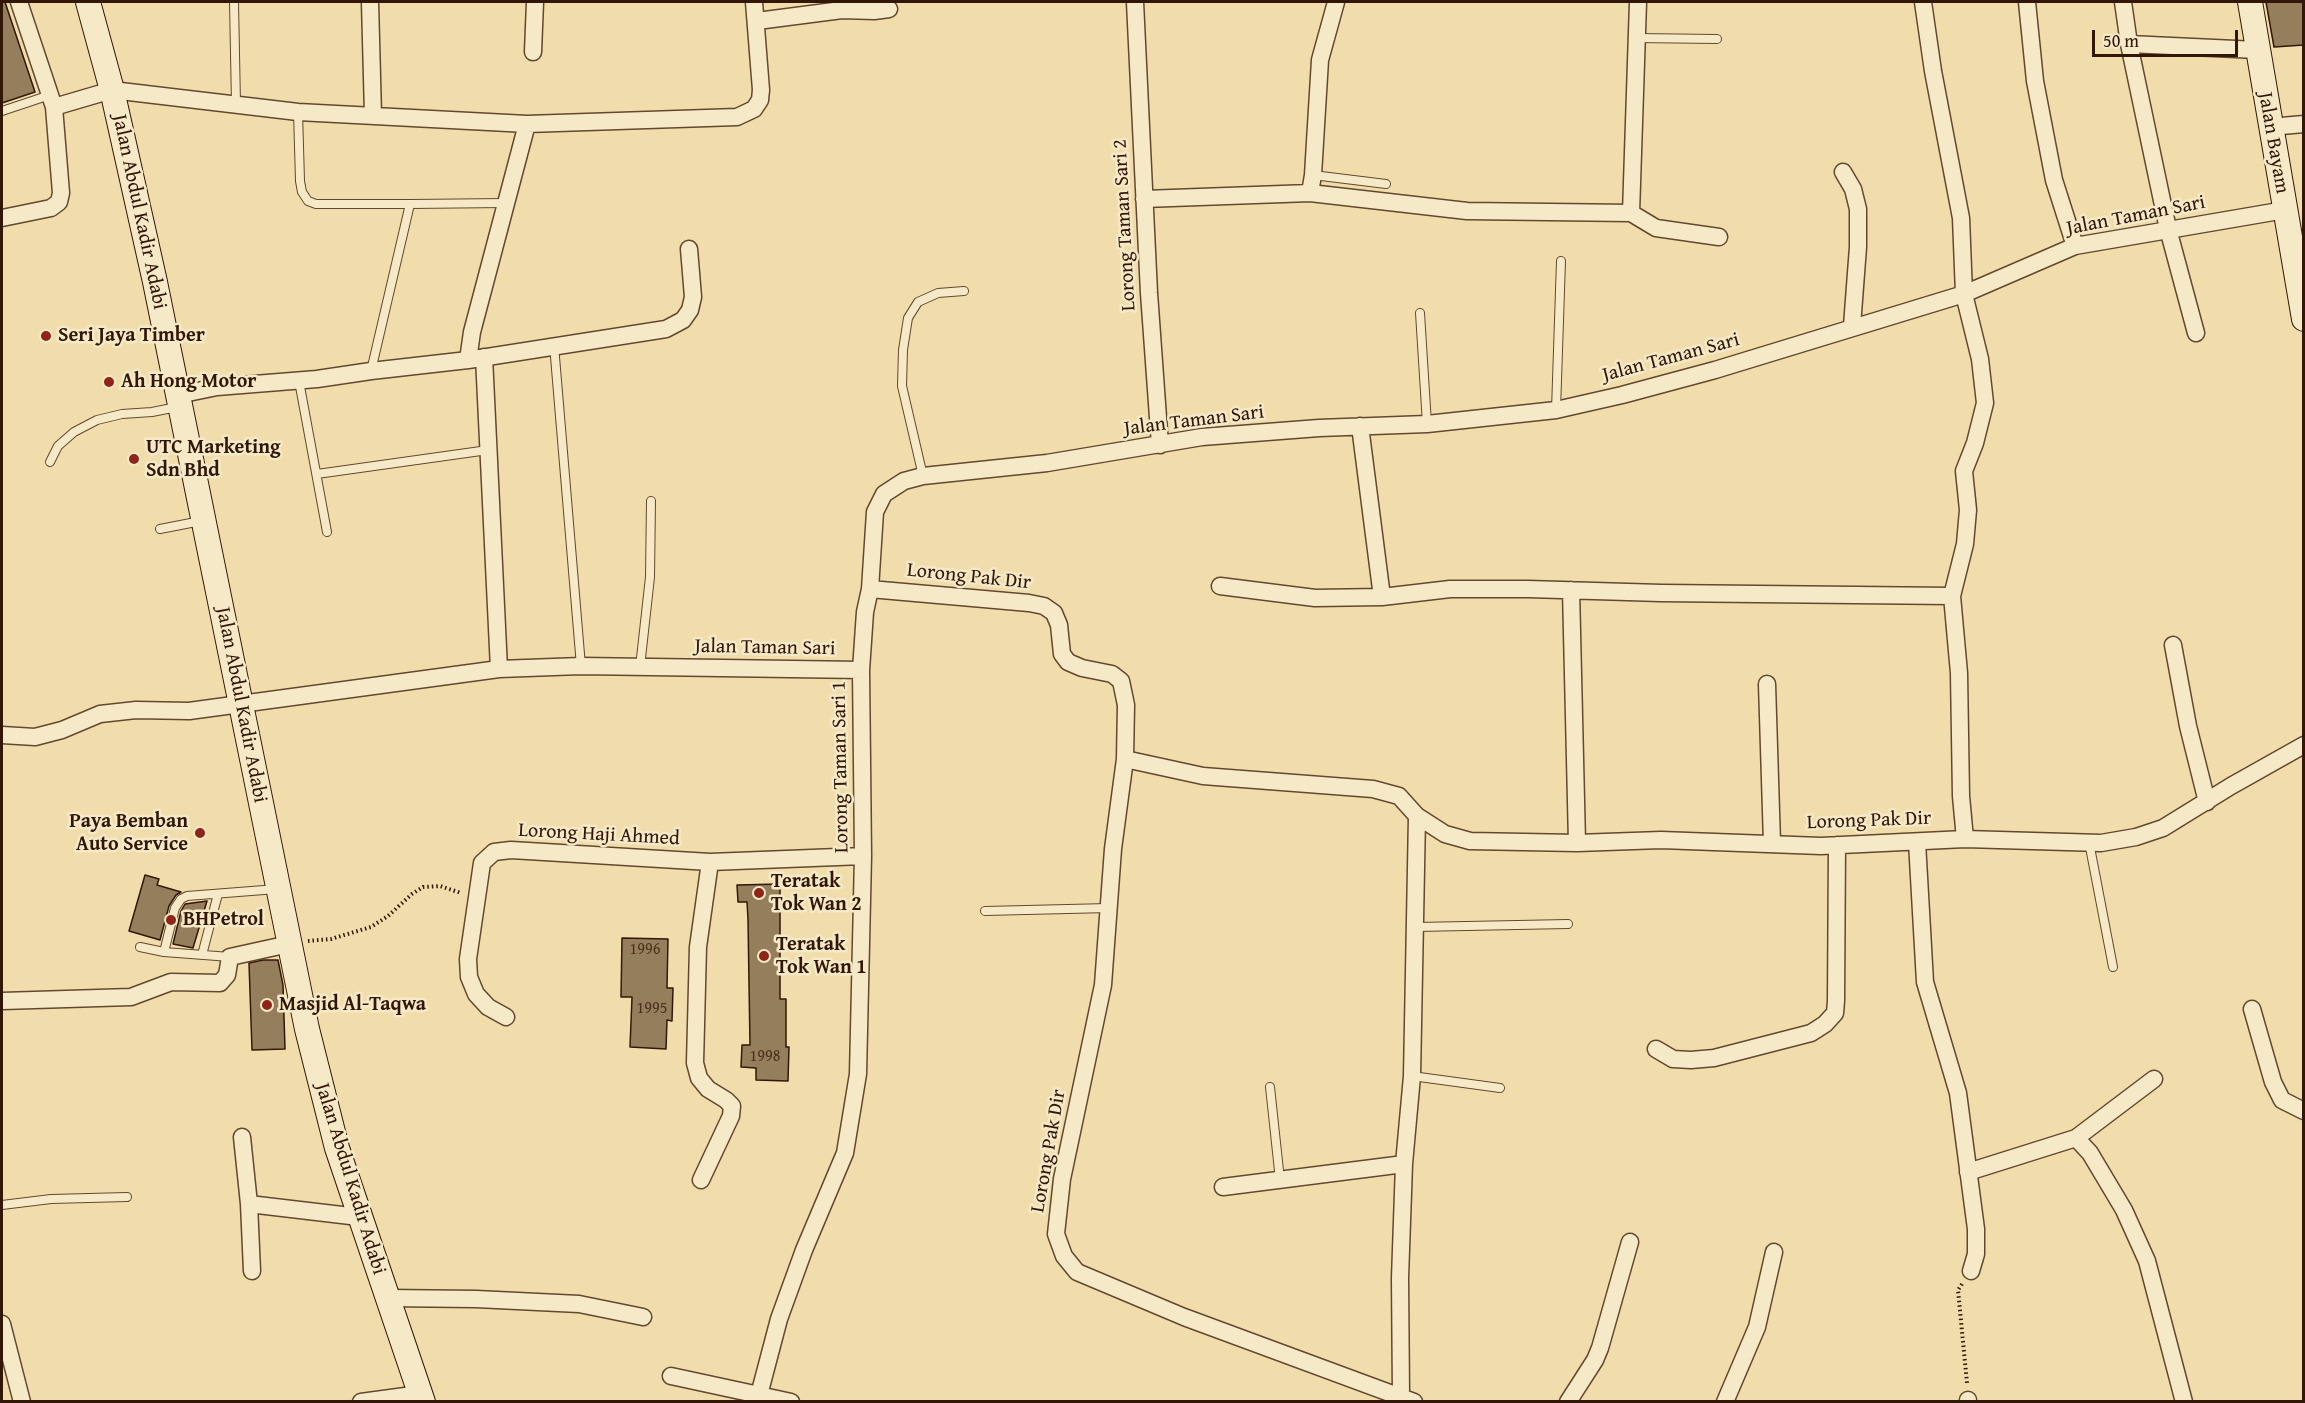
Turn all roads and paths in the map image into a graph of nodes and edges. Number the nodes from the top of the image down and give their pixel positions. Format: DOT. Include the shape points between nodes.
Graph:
graph roads {
  1 [pos="19,2"];
  2 [pos="88,2"];
  3 [pos="234,2"];
  4 [pos="370,2"];
  5 [pos="536,2"];
  6 [pos="754,2"];
  7 [pos="1135,2"];
  8 [pos="1336,2"];
  9 [pos="1638,2"];
  10 [pos="1923,2"];
  11 [pos="2027,2"];
  12 [pos="2123,2"];
  13 [pos="2250,2"];
  14 [pos="890,9"];
  15 [pos="757,21"];
  16 [pos="1636,38"];
  17 [pos="1717,39"];
  18 [pos="2129,44"];
  19 [pos="2257,50"];
  20 [pos="533,52"];
  21 [pos="112,90"];
  22 [pos="52,101"];
  23 [pos="236,104"];
  24 [pos="2,111"];
  25 [pos="298,112"];
  26 [pos="373,115"];
  27 [pos="526,124"];
  28 [pos="2304,124"];
  29 [pos="2270,127"];
  30 [pos="1844,171"];
  31 [pos="1313,175"];
  32 [pos="1386,184"];
  33 [pos="1310,193"];
  34 [pos="1144,200"];
  35 [pos="506,203"];
  36 [pos="410,204"];
  37 [pos="2285,210"];
  38 [pos="1631,213"];
  39 [pos="2,218"];
  40 [pos="2168,229"];
  41 [pos="1719,237"];
  42 [pos="2074,246"];
  43 [pos="689,249"];
  44 [pos="1561,261"];
  45 [pos="964,291"];
  46 [pos="1964,294"];
  47 [pos="1420,314"];
  48 [pos="2304,319"];
  49 [pos="1852,327"];
  50 [pos="2196,333"];
  51 [pos="554,345"];
  52 [pos="476,359"];
  53 [pos="371,370"];
  54 [pos="299,381"];
  55 [pos="179,401"];
  56 [pos="1556,410"];
  57 [pos="1427,424"];
  58 [pos="1360,426"];
  59 [pos="1160,446"];
  60 [pos="488,450"];
  61 [pos="50,462"];
  62 [pos="317,474"];
  63 [pos="923,476"];
  64 [pos="651,501"];
  65 [pos="205,520"];
  66 [pos="160,529"];
  67 [pos="327,532"];
  68 [pos="1220,586"];
  69 [pos="870,589"];
  70 [pos="1571,590"];
  71 [pos="1952,596"];
  72 [pos="1382,597"];
  73 [pos="2173,645"];
  74 [pos="581,666"];
  75 [pos="640,667"];
  76 [pos="499,669"];
  77 [pos="861,670"];
  78 [pos="1767,684"];
  79 [pos="242,705"];
  80 [pos="2,735"];
  81 [pos="2304,745"];
  82 [pos="1125,759"];
  83 [pos="2207,802"];
  84 [pos="1417,816"];
  85 [pos="1965,839"];
  86 [pos="1917,842"];
  87 [pos="2089,842"];
  88 [pos="1577,843"];
  89 [pos="1772,843"];
  90 [pos="1837,845"];
  91 [pos="863,856"];
  92 [pos="710,862"];
  93 [pos="440,886"];
  94 [pos="278,889"];
  95 [pos="218,894"];
  96 [pos="1109,908"];
  97 [pos="986,911"];
  98 [pos="1568,924"];
  99 [pos="1416,927"];
  100 [pos="290,944"];
  101 [pos="140,948"];
  102 [pos="164,952"];
  103 [pos="202,955"];
  104 [pos="230,957"];
  105 [pos="2114,967"];
  106 [pos="2,1001"];
  107 [pos="2252,1009"];
  108 [pos="506,1017"];
  109 [pos="1656,1049"];
  110 [pos="1412,1076"];
  111 [pos="2154,1078"];
  112 [pos="1270,1087"];
  113 [pos="1500,1088"];
  114 [pos="2304,1112"];
  115 [pos="242,1137"];
  116 [pos="2076,1138"];
  117 [pos="1404,1164"];
  118 [pos="1968,1172"];
  119 [pos="701,1180"];
  120 [pos="1280,1180"];
  121 [pos="1222,1187"];
  122 [pos="127,1197"];
  123 [pos="249,1204"];
  124 [pos="2,1205"];
  125 [pos="359,1217"];
  126 [pos="1630,1242"];
  127 [pos="1774,1252"];
  128 [pos="252,1271"];
  129 [pos="1971,1271"];
  130 [pos="387,1298"];
  131 [pos="643,1317"];
  132 [pos="2,1324"];
  133 [pos="672,1376"];
  134 [pos="759,1395"];
  135 [pos="422,1398"];
  136 [pos="1407,1399"];
  137 [pos="22,1401"];
  138 [pos="362,1401"];
  139 [pos="791,1401"];
  140 [pos="1568,1401"];
  141 [pos="1725,1401"];
  142 [pos="1968,1401"];
  143 [pos="2184,1401"];
  1 -- 22 [label="street"];
  2 -- 21 [label="main road, Jalan Abdul Kadir Adabi"];
  3 -- 23 [label="lane"];
  4 -- 26 [label="street"];
  5 -- 20 [label="street"];
  6 -- 15 [label="street"];
  7 -- 34 [label="street, Lorong Taman Sari 2"];
  8 -- 31 [label="street" via="1320,60"];
  9 -- 16 [label="street"];
  10 -- 46 [label="street" via="1961,218"];
  11 -- 42 [label="street" via="2035,81 2054,180"];
  12 -- 18 [label="street"];
  13 -- 19 [label="main road, Jalan Bayam"];
  14 -- 15 [label="street" via="842,10"];
  15 -- 27 [label="street" via="760,100 746,114"];
  16 -- 17 [label="lane"];
  16 -- 38 [label="street"];
  18 -- 19 [label="street"];
  18 -- 40 [label="street"];
  19 -- 29 [label="main road, Jalan Bayam"];
  21 -- 22 [label="street"];
  21 -- 23 [label="street"];
  21 -- 55 [label="main road, Jalan Abdul Kadir Adabi"];
  22 -- 24 [label="lane"];
  22 -- 39 [label="street" via="59,202 51,208"];
  23 -- 25 [label="street"];
  25 -- 26 [label="street"];
  25 -- 36 [label="lane" via="300,181 308,201"];
  26 -- 27 [label="street"];
  27 -- 35 [label="street"];
  28 -- 29 [label="street"];
  29 -- 37 [label="main road, Jalan Bayam"];
  30 -- 49 [label="street" via="1858,209"];
  31 -- 32 [label="lane"];
  31 -- 33 [label="street"];
  33 -- 34 [label="street"];
  33 -- 38 [label="street" via="1467,211"];
  34 -- 59 [label="street, Lorong Taman Sari 2"];
  35 -- 36 [label="lane"];
  35 -- 52 [label="street" via="472,332"];
  36 -- 53 [label="lane"];
  37 -- 40 [label="street, Jalan Taman Sari"];
  37 -- 48 [label="main road, Jalan Bayam"];
  38 -- 41 [label="street" via="1656,228"];
  40 -- 42 [label="street, Jalan Taman Sari"];
  40 -- 50 [label="street"];
  42 -- 46 [label="street, Jalan Taman Sari"];
  43 -- 51 [label="street" via="693,297 683,320 642,335"];
  44 -- 56 [label="lane"];
  45 -- 63 [label="lane" via="938,293 918,302 908,318 902,386"];
  46 -- 49 [label="street, Jalan Taman Sari"];
  46 -- 71 [label="street" via="1980,359 1985,403 1964,471 1968,510 1965,544"];
  47 -- 57 [label="lane"];
  49 -- 56 [label="street, Jalan Taman Sari" via="1715,370"];
  51 -- 52 [label="street"];
  51 -- 74 [label="lane"];
  52 -- 53 [label="street"];
  52 -- 60 [label="street"];
  53 -- 54 [label="street"];
  54 -- 55 [label="street" via="218,387"];
  54 -- 62 [label="lane"];
  55 -- 61 [label="lane" via="152,412 97,420 58,446"];
  55 -- 65 [label="main road, Jalan Abdul Kadir Adabi"];
  56 -- 57 [label="street, Jalan Taman Sari"];
  57 -- 58 [label="street, Jalan Taman Sari"];
  58 -- 59 [label="street, Jalan Taman Sari" via="1202,438"];
  58 -- 72 [label="street"];
  59 -- 63 [label="street, Jalan Taman Sari"];
  60 -- 62 [label="lane"];
  60 -- 76 [label="street"];
  62 -- 67 [label="lane"];
  63 -- 69 [label="street, Jalan Taman Sari" via="904,481 884,494 875,512"];
  64 -- 75 [label="lane" via="650,577"];
  65 -- 66 [label="lane"];
  65 -- 79 [label="main road, Jalan Abdul Kadir Adabi"];
  68 -- 72 [label="street" via="1315,598"];
  69 -- 77 [label="street, Jalan Taman Sari"];
  69 -- 82 [label="street, Lorong Pak Dir" via="1044,606 1054,613 1062,654 1068,662 1112,674 1121,681 1126,705"];
  70 -- 71 [label="street"];
  70 -- 72 [label="street" via="1450,590"];
  70 -- 88 [label="street"];
  71 -- 85 [label="street"];
  73 -- 83 [label="street"];
  74 -- 75 [label="street, Jalan Taman Sari"];
  74 -- 76 [label="street, Jalan Taman Sari"];
  75 -- 77 [label="street, Jalan Taman Sari"];
  76 -- 79 [label="street, Jalan Taman Sari"];
  77 -- 91 [label="street, Lorong Taman Sari 1"];
  78 -- 89 [label="street"];
  79 -- 80 [label="street, Jalan Taman Sari" via="100,714 35,737"];
  79 -- 94 [label="main road, Jalan Abdul Kadir Adabi"];
  81 -- 83 [label="street, Lorong Pak Dir"];
  82 -- 84 [label="street, Lorong Pak Dir" via="1203,776 1373,789 1399,796"];
  82 -- 96 [label="street, Lorong Pak Dir"];
  83 -- 87 [label="street, Lorong Pak Dir" via="2163,828 2101,843"];
  84 -- 88 [label="street, Lorong Pak Dir" via="1445,834 1470,841"];
  84 -- 99 [label="street, Lorong Pak Dir"];
  85 -- 86 [label="street, Lorong Pak Dir"];
  85 -- 87 [label="street, Lorong Pak Dir"];
  86 -- 90 [label="street, Lorong Pak Dir"];
  86 -- 118 [label="street" via="1925,982 1958,1093"];
  87 -- 105 [label="lane"];
  88 -- 89 [label="street, Lorong Pak Dir"];
  89 -- 90 [label="street, Lorong Pak Dir"];
  90 -- 109 [label="street" via="1835,1013 1811,1033 1714,1058 1673,1059"];
  91 -- 92 [label="street, Lorong Haji Ahmed"];
  91 -- 134 [label="street, Lorong Taman Sari 1" via="858,1074 845,1153 779,1319"];
  92 -- 108 [label="street, Lorong Haji Ahmed" via="494,852 482,863 468,959 469,977 476,994 488,1007"];
  92 -- 119 [label="street" via="698,947 695,1064 708,1089 732,1106"];
  93 -- 100 [label="path" via="423,887 370,927 331,939"];
  94 -- 95 [label="lane"];
  94 -- 100 [label="main road, Jalan Abdul Kadir Adabi"];
  95 -- 102 [label="lane" via="181,899"];
  95 -- 103 [label="lane"];
  96 -- 97 [label="lane"];
  96 -- 136 [label="street, Lorong Pak Dir" via="1104,985 1062,1179 1056,1234 1064,1256 1077,1272 1184,1317"];
  98 -- 99 [label="lane"];
  99 -- 110 [label="street, Lorong Pak Dir"];
  100 -- 104 [label="street"];
  100 -- 125 [label="main road, Jalan Abdul Kadir Adabi" via="321,1090"];
  101 -- 102 [label="lane"];
  102 -- 103 [label="lane"];
  103 -- 104 [label="lane"];
  104 -- 106 [label="street" via="220,983 171,982 131,997"];
  107 -- 114 [label="street" via="2282,1100"];
  110 -- 113 [label="lane"];
  110 -- 117 [label="street, Lorong Pak Dir"];
  111 -- 116 [label="street"];
  112 -- 120 [label="lane"];
  115 -- 123 [label="street"];
  116 -- 118 [label="street"];
  116 -- 143 [label="street" via="2090,1153 2124,1210 2147,1261"];
  117 -- 120 [label="street"];
  117 -- 136 [label="street, Lorong Pak Dir" via="1400,1278"];
  118 -- 129 [label="street" via="1976,1229"];
  120 -- 121 [label="street"];
  122 -- 124 [label="lane"];
  123 -- 125 [label="street"];
  123 -- 128 [label="street"];
  125 -- 130 [label="main road, Jalan Abdul Kadir Adabi"];
  126 -- 140 [label="street" via="1600,1348"];
  127 -- 141 [label="street" via="1757,1327"];
  129 -- 142 [label="path" via="1958,1290"];
  130 -- 131 [label="street" via="579,1304"];
  130 -- 135 [label="main road, Jalan Abdul Kadir Adabi"];
  132 -- 137 [label="street"];
  133 -- 134 [label="street"];
  134 -- 139 [label="street"];
  135 -- 138 [label="street"];
}
